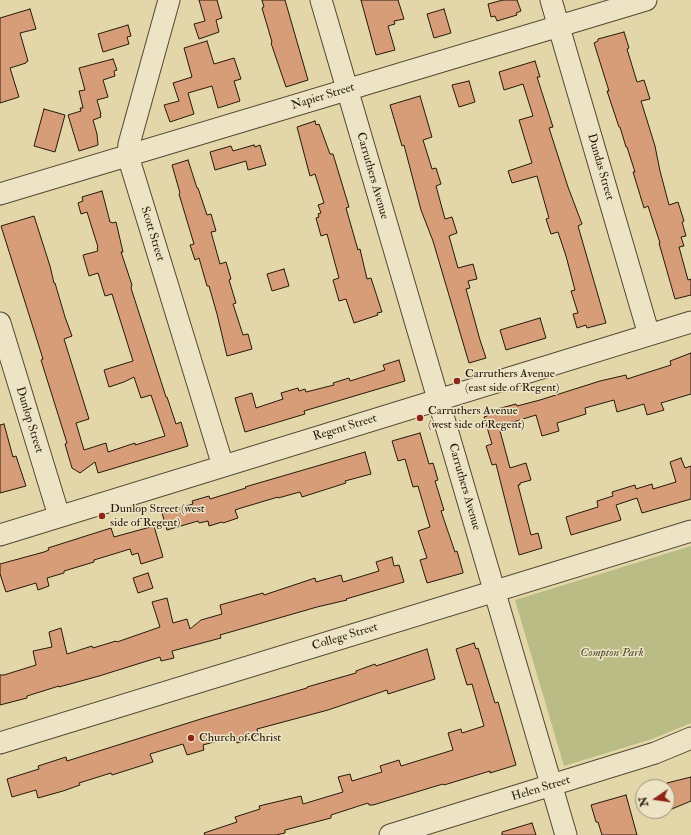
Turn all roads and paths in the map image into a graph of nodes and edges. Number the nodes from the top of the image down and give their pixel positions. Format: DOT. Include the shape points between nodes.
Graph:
graph roads {
  1 [pos="169,0"];
  2 [pos="321,0"];
  3 [pos="550,0"];
  4 [pos="646,0"];
  5 [pos="558,26"];
  6 [pos="347,90"];
  7 [pos="128,156"];
  8 [pos="0,194"];
  9 [pos="691,322"];
  10 [pos="0,324"];
  11 [pos="649,335"];
  12 [pos="438,400"];
  13 [pos="223,466"];
  14 [pos="59,516"];
  15 [pos="691,531"];
  16 [pos="0,534"];
  17 [pos="494,591"];
  18 [pos="691,738"];
  19 [pos="0,743"];
  20 [pos="551,786"];
  21 [pos="390,835"];
  22 [pos="566,835"];
  1 -- 7 [label="street, Scott Street" via="129,144"];
  2 -- 6 [label="street, Carruthers Avenue"];
  3 -- 5 [label="street, Dundas Street"];
  4 -- 5 [label="street, Napier Street"];
  5 -- 6 [label="street, Napier Street"];
  5 -- 11 [label="street, Dundas Street"];
  6 -- 7 [label="street, Napier Street"];
  6 -- 12 [label="street, Carruthers Avenue"];
  7 -- 8 [label="street, Napier Street"];
  7 -- 13 [label="street, Scott Street"];
  9 -- 11 [label="street, Regent Street"];
  10 -- 14 [label="street, Dunlop Street"];
  11 -- 12 [label="street, Regent Street"];
  12 -- 13 [label="street, Regent Street"];
  12 -- 17 [label="street, Carruthers Avenue"];
  13 -- 14 [label="street, Regent Street"];
  14 -- 16 [label="street, Regent Street"];
  15 -- 17 [label="street, College Street"];
  17 -- 19 [label="street, College Street"];
  17 -- 20 [label="street, Carruthers Avenue"];
  18 -- 20 [label="street, Helen Street" via="655,753"];
  20 -- 21 [label="street, Helen Street"];
  20 -- 22 [label="street, Carruthers Avenue"];
}
